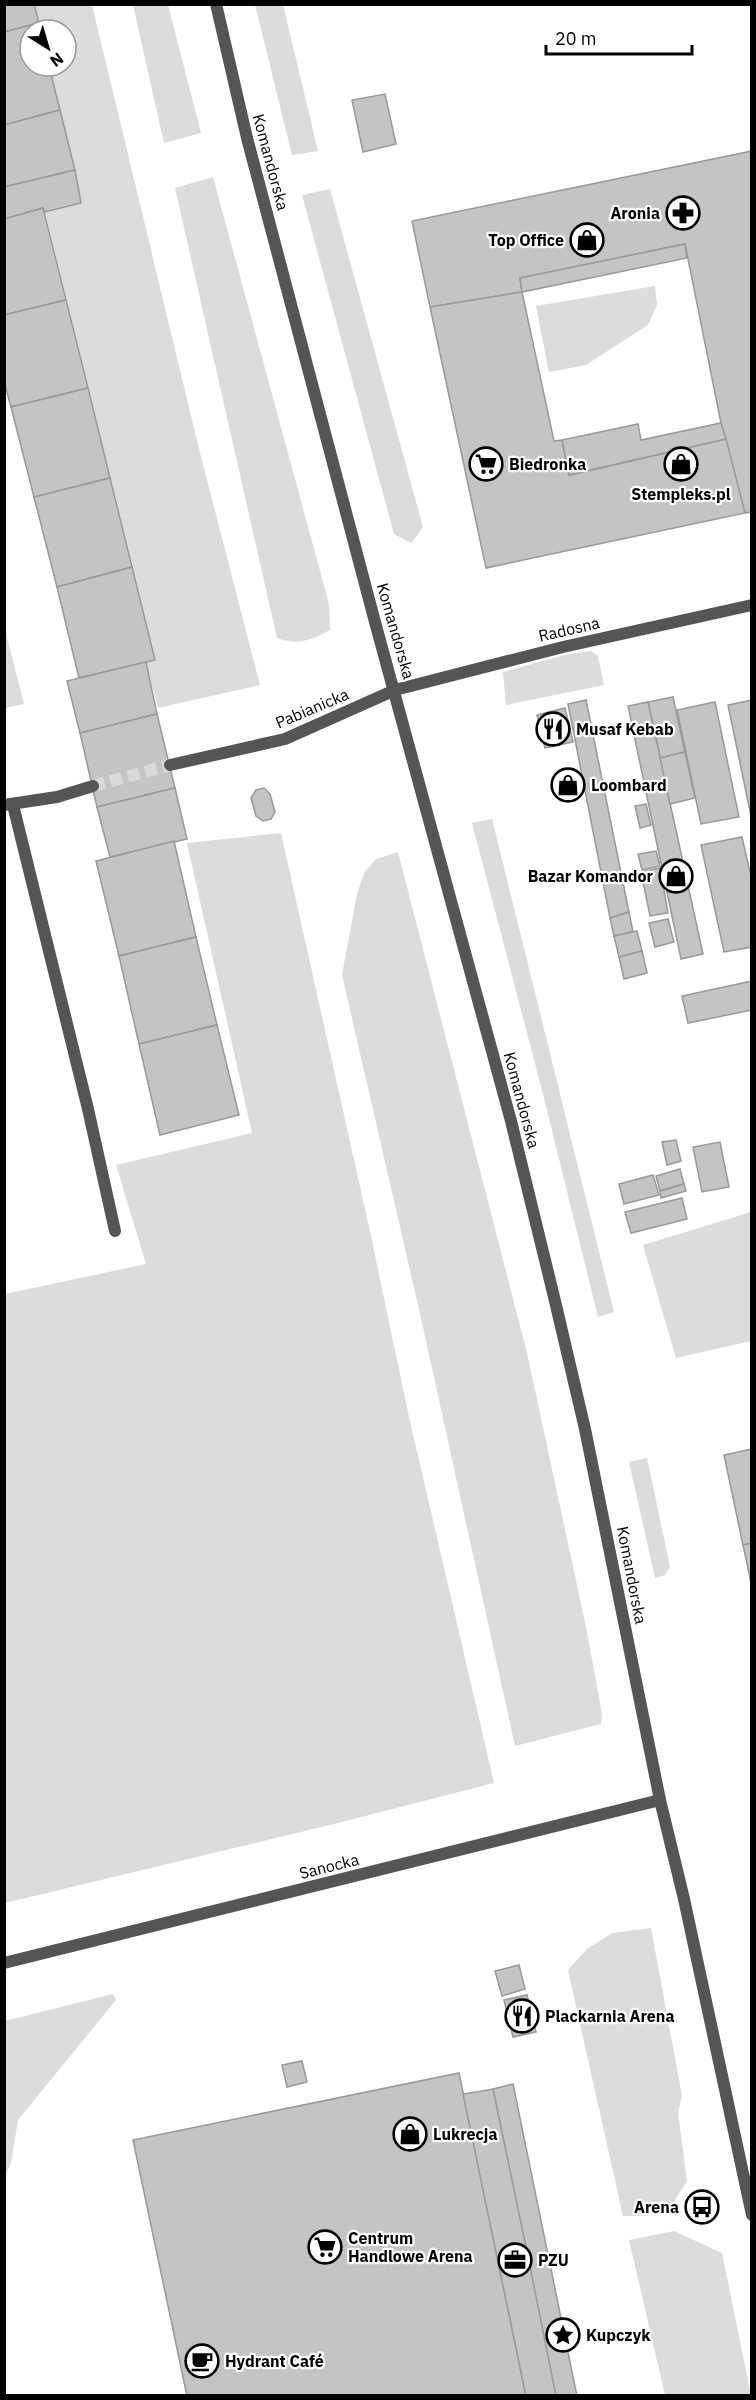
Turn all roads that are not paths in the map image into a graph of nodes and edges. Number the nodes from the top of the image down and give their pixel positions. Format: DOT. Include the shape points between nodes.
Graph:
graph roads {
  1 [pos="216,4"];
  2 [pos="752,605"];
  3 [pos="395,690"];
  4 [pos="170,765"];
  5 [pos="93,786"];
  6 [pos="9,805"];
  7 [pos="116,1231"];
  8 [pos="660,1800"];
  9 [pos="4,1964"];
  10 [pos="752,2215"];
  1 -- 3 [label="street, Komandorska" via="247,138"];
  2 -- 3 [label="street, Radosna"];
  3 -- 4 [label="street, Pabianicka" via="285,739"];
  3 -- 8 [label="street, Komandorska" via="558,1311"];
  5 -- 6 [label="street"];
  6 -- 7 [label="street"];
  8 -- 9 [label="street, Sanocka"];
  8 -- 10 [label="street, Komandorska"];
}
